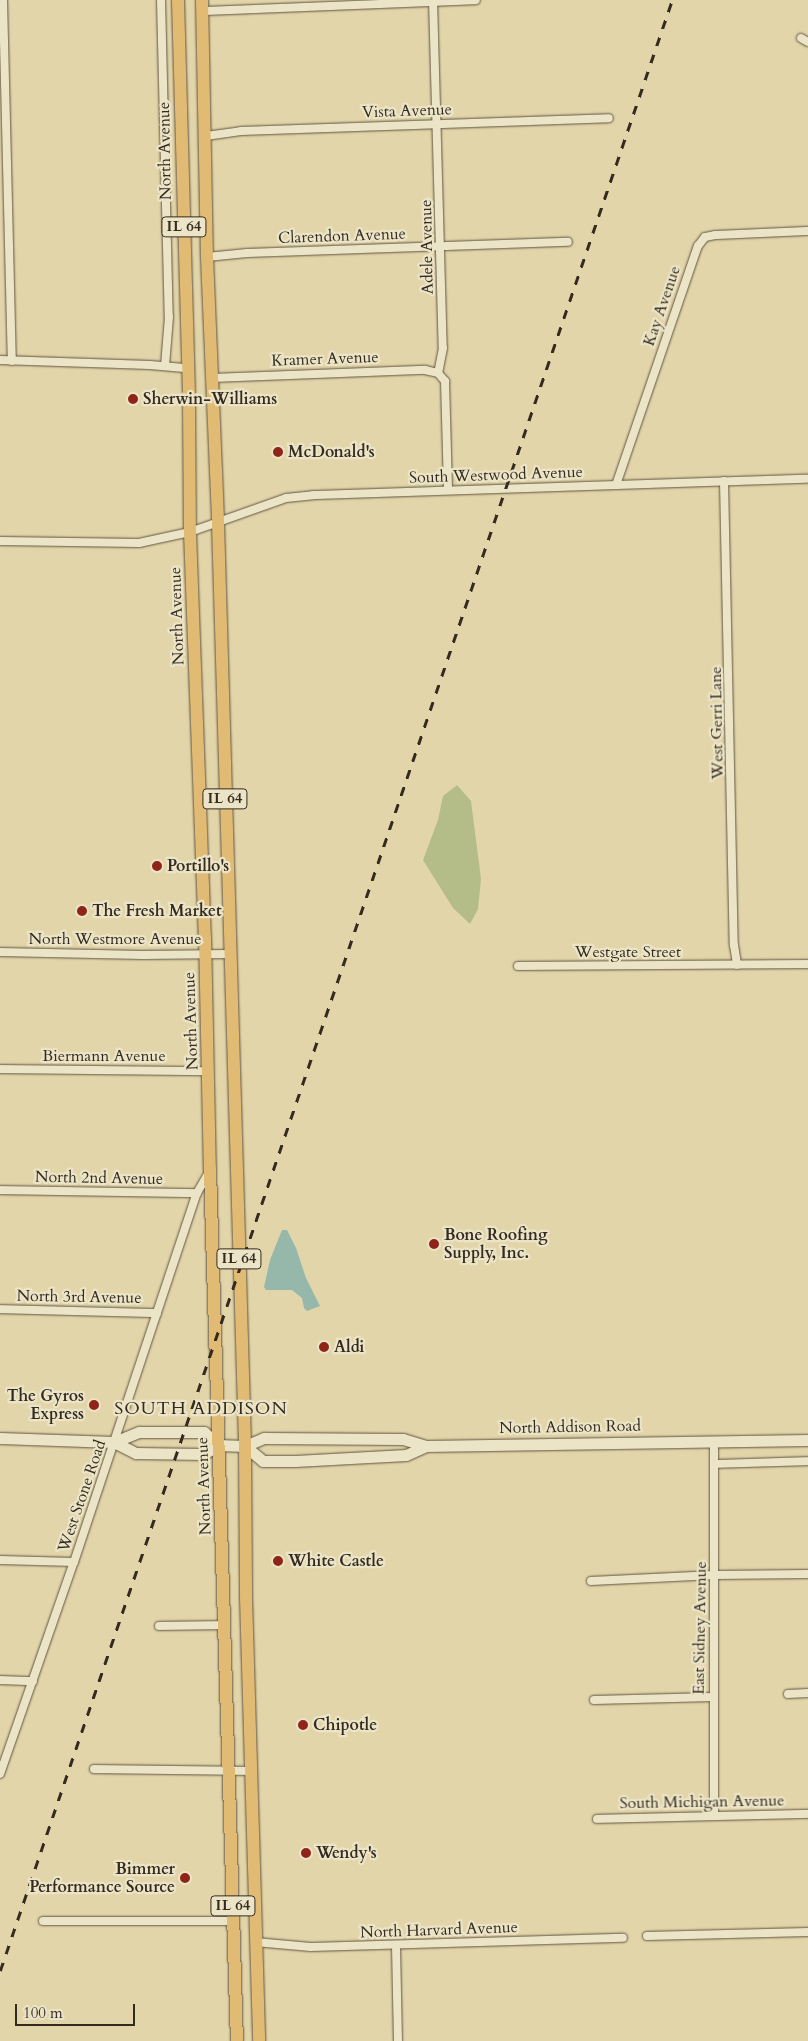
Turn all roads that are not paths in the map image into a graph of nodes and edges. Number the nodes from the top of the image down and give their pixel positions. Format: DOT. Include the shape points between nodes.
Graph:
graph roads {
  1 [pos="3,0"];
  2 [pos="161,0"];
  3 [pos="178,0"];
  4 [pos="476,0"];
  5 [pos="433,1"];
  6 [pos="202,6"];
  7 [pos="610,118"];
  8 [pos="438,123"];
  9 [pos="3,124"];
  10 [pos="206,136"];
  11 [pos="808,232"];
  12 [pos="568,242"];
  13 [pos="441,245"];
  14 [pos="207,257"];
  15 [pos="0,360"];
  16 [pos="12,361"];
  17 [pos="165,366"];
  18 [pos="188,368"];
  19 [pos="438,373"];
  20 [pos="212,378"];
  21 [pos="808,479"];
  22 [pos="724,481"];
  23 [pos="616,485"];
  24 [pos="448,490"];
  25 [pos="218,523"];
  26 [pos="190,532"];
  27 [pos="0,541"];
  28 [pos="0,952"];
  29 [pos="205,954"];
  30 [pos="229,954"];
  31 [pos="808,964"];
  32 [pos="737,965"];
  33 [pos="518,966"];
  34 [pos="0,1069"];
  35 [pos="208,1070"];
  36 [pos="210,1169"];
  37 [pos="0,1190"];
  38 [pos="197,1193"];
  39 [pos="0,1309"];
  40 [pos="157,1313"];
  41 [pos="0,1438"];
  42 [pos="808,1440"];
  43 [pos="714,1441"];
  44 [pos="114,1442"];
  45 [pos="218,1445"];
  46 [pos="245,1446"];
  47 [pos="426,1446"];
  48 [pos="808,1461"];
  49 [pos="714,1464"];
  50 [pos="0,1560"];
  51 [pos="74,1562"];
  52 [pos="808,1574"];
  53 [pos="715,1575"];
  54 [pos="591,1581"];
  55 [pos="225,1625"];
  56 [pos="159,1626"];
  57 [pos="0,1680"];
  58 [pos="33,1681"];
  59 [pos="808,1693"];
  60 [pos="788,1694"];
  61 [pos="713,1698"];
  62 [pos="594,1700"];
  63 [pos="94,1770"];
  64 [pos="251,1771"];
  65 [pos="228,1772"];
  66 [pos="0,1774"];
  67 [pos="808,1814"];
  68 [pos="714,1816"];
  69 [pos="597,1819"];
  70 [pos="43,1921"];
  71 [pos="234,1921"];
  72 [pos="808,1932"];
  73 [pos="647,1936"];
  74 [pos="624,1938"];
  75 [pos="255,1942"];
  76 [pos="396,1946"];
  77 [pos="237,2041"];
  78 [pos="259,2041"];
  79 [pos="398,2041"];
  1 -- 9 [label="street"];
  2 -- 17 [label="street" via="169,317"];
  3 -- 18 [label="main road, North Avenue / IL 64"];
  4 -- 5 [label="street"];
  5 -- 6 [label="street"];
  5 -- 8 [label="street, Adele Avenue"];
  6 -- 10 [label="main road, IL 64"];
  7 -- 8 [label="street, Vista Avenue"];
  8 -- 10 [label="street, Vista Avenue" via="241,131"];
  8 -- 13 [label="street, Adele Avenue"];
  9 -- 16 [label="street"];
  10 -- 14 [label="main road, IL 64"];
  11 -- 23 [label="street, Kay Avenue" via="715,235 705,237 698,246"];
  12 -- 13 [label="street, Clarendon Avenue"];
  13 -- 14 [label="street, Clarendon Avenue"];
  13 -- 19 [label="street, Adele Avenue" via="444,348"];
  14 -- 20 [label="main road, IL 64"];
  15 -- 16 [label="street"];
  16 -- 17 [label="street"];
  17 -- 18 [label="street"];
  18 -- 26 [label="main road, North Avenue / IL 64"];
  19 -- 20 [label="street, Kramer Avenue" via="425,370"];
  19 -- 24 [label="street" via="445,381"];
  20 -- 25 [label="main road, IL 64"];
  21 -- 22 [label="street, South Westwood Avenue"];
  22 -- 23 [label="street, South Westwood Avenue"];
  22 -- 32 [label="street, West Gerri Lane"];
  23 -- 24 [label="street, South Westwood Avenue"];
  24 -- 25 [label="street, South Westwood Avenue" via="286,498"];
  25 -- 26 [label="street, South Westwood Avenue"];
  25 -- 30 [label="main road, IL 64"];
  26 -- 27 [label="street, South Westwood Avenue" via="129,544"];
  26 -- 29 [label="main road, North Avenue / IL 64"];
  28 -- 29 [label="street, North Westmore Avenue"];
  29 -- 30 [label="street, North Westmore Avenue"];
  29 -- 35 [label="main road, North Avenue / IL 64"];
  30 -- 46 [label="main road, IL 64"];
  31 -- 32 [label="street, Westgate Street"];
  32 -- 33 [label="street, Westgate Street"];
  34 -- 35 [label="street, Biermann Avenue"];
  35 -- 36 [label="main road, North Avenue / IL 64"];
  36 -- 38 [label="street, West Stone Road"];
  36 -- 45 [label="main road, North Avenue / IL 64"];
  37 -- 38 [label="street, North 2nd Avenue"];
  38 -- 40 [label="street, West Stone Road"];
  39 -- 40 [label="street, North 3rd Avenue"];
  40 -- 44 [label="street, West Stone Road"];
  41 -- 44 [label="street, North Addison Road"];
  42 -- 43 [label="street, North Addison Road"];
  43 -- 47 [label="street, North Addison Road"];
  43 -- 49 [label="street, East Sidney Avenue"];
  44 -- 45 [label="street, North Addison Road" via="136,1453 204,1454"];
  44 -- 45 [label="street, North Addison Road" via="138,1432 204,1432"];
  44 -- 51 [label="street, West Stone Road"];
  45 -- 46 [label="street, North Addison Road"];
  45 -- 55 [label="main road, North Avenue / IL 64"];
  46 -- 47 [label="street, North Addison Road" via="264,1438 310,1438 403,1439"];
  46 -- 47 [label="street, North Addison Road" via="263,1461 301,1462 406,1455"];
  46 -- 64 [label="main road, IL 64"];
  48 -- 49 [label="street"];
  49 -- 53 [label="street, East Sidney Avenue"];
  50 -- 51 [label="street"];
  51 -- 58 [label="street, West Stone Road"];
  52 -- 53 [label="street"];
  53 -- 54 [label="street"];
  53 -- 61 [label="street, East Sidney Avenue"];
  55 -- 56 [label="street"];
  55 -- 65 [label="main road, North Avenue / IL 64"];
  57 -- 58 [label="street"];
  58 -- 66 [label="street, West Stone Road"];
  59 -- 60 [label="street"];
  61 -- 62 [label="street"];
  61 -- 68 [label="street, East Sidney Avenue"];
  63 -- 65 [label="street"];
  64 -- 65 [label="street"];
  64 -- 75 [label="main road, IL 64"];
  65 -- 71 [label="main road, North Avenue / IL 64"];
  67 -- 68 [label="street, South Michigan Avenue"];
  68 -- 69 [label="street, South Michigan Avenue"];
  70 -- 71 [label="street"];
  71 -- 77 [label="main road, North Avenue / IL 64"];
  72 -- 73 [label="street"];
  74 -- 76 [label="street, North Harvard Avenue"];
  75 -- 76 [label="street, North Harvard Avenue" via="311,1947"];
  75 -- 78 [label="main road, IL 64"];
  76 -- 79 [label="street"];
}
